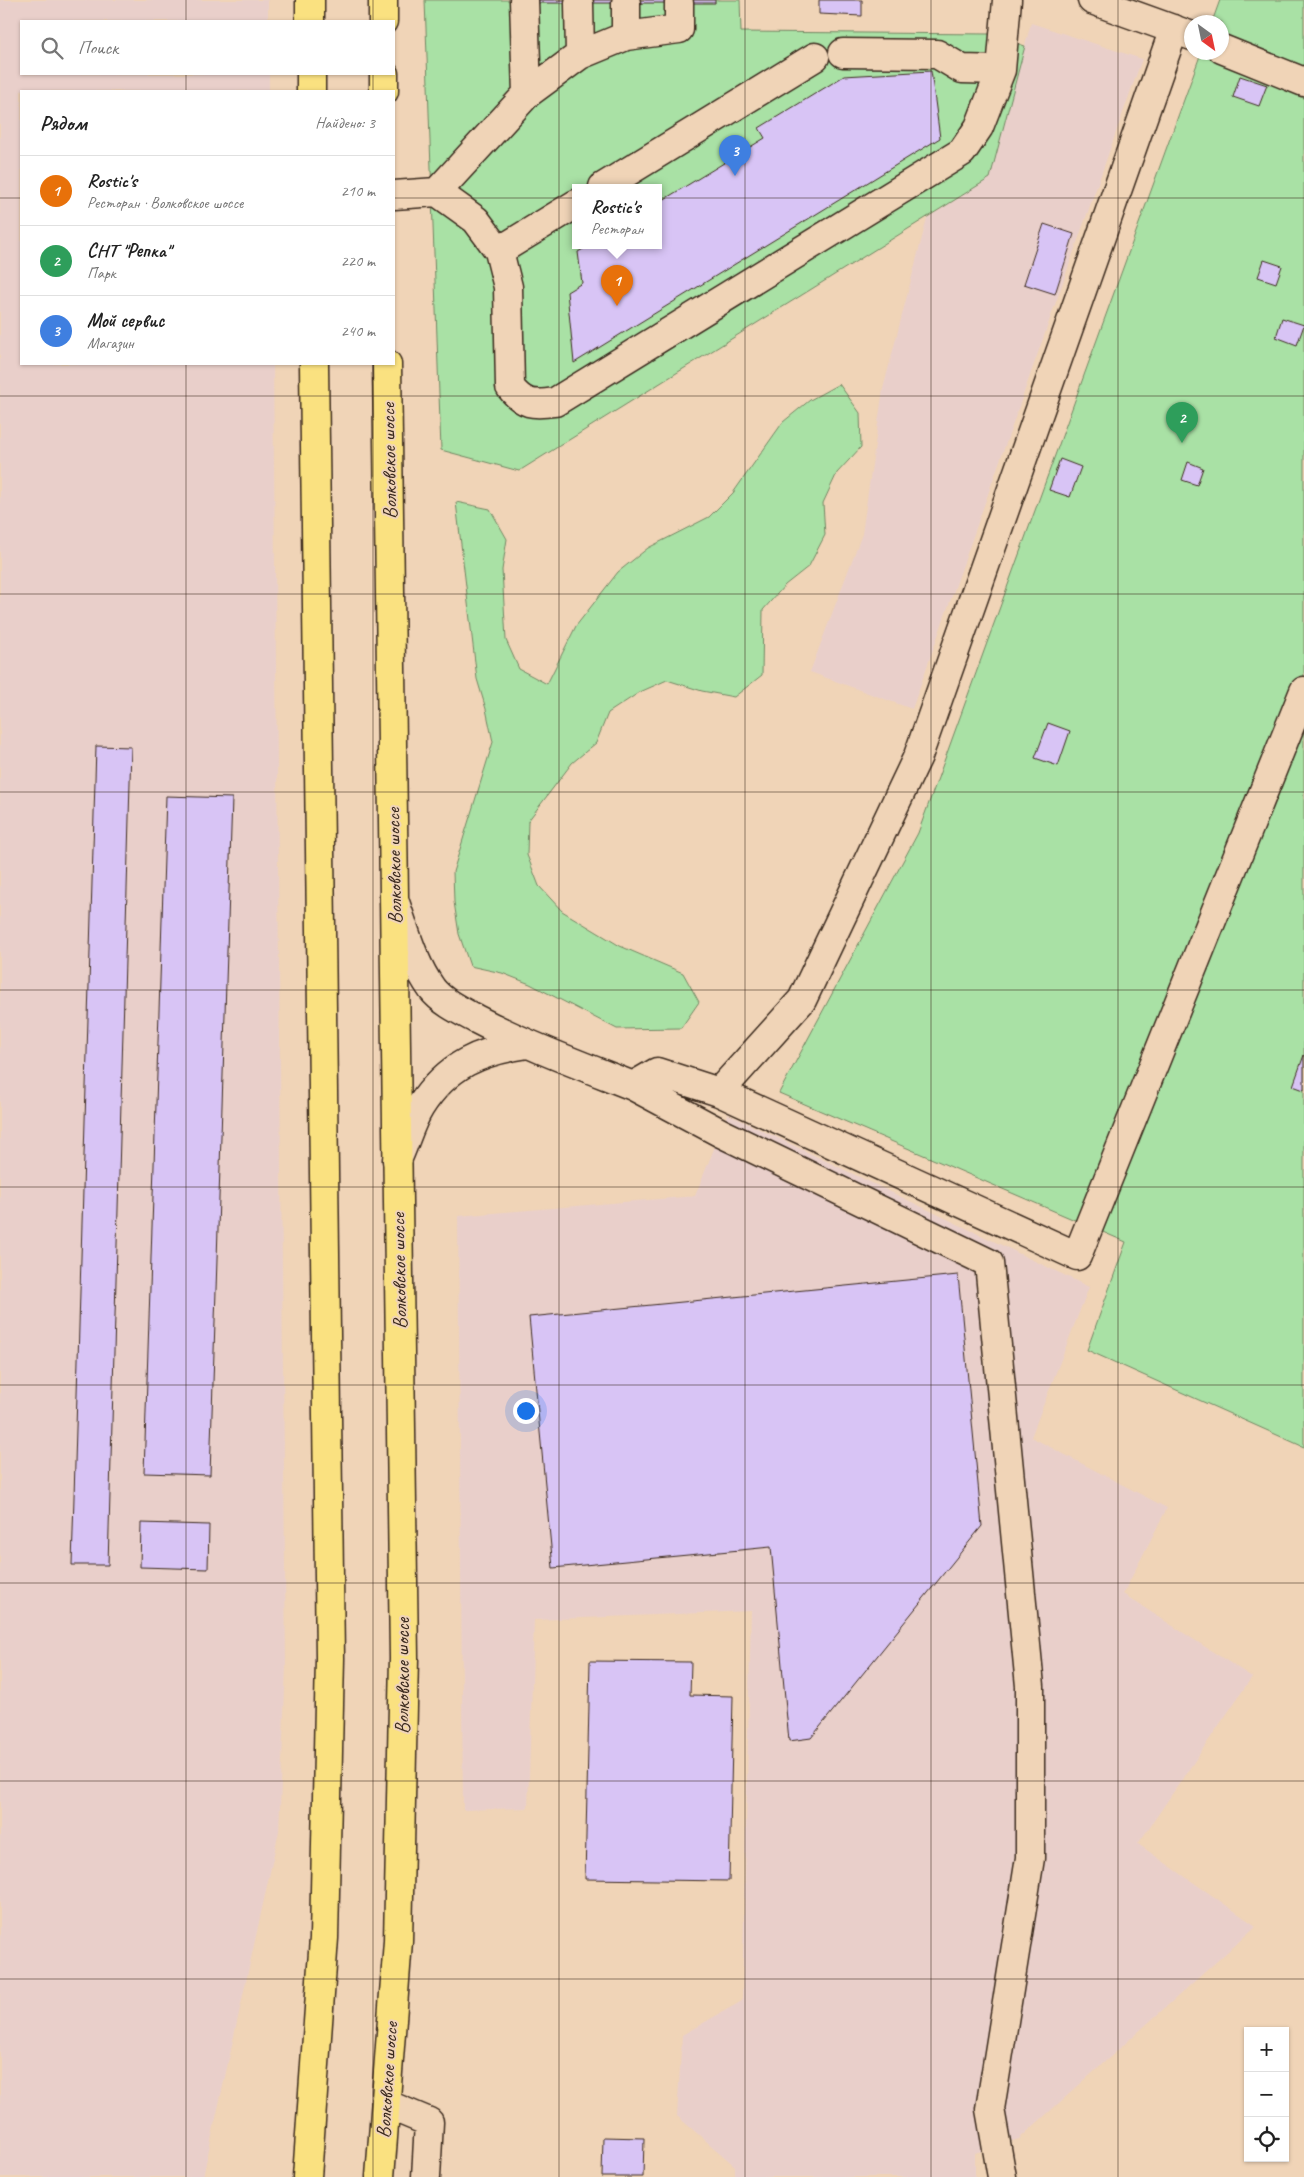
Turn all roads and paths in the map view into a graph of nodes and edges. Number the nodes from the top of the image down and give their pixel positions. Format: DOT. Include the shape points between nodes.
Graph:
graph roads {
  1 [pos="310,0"];
  2 [pos="383,0"];
  3 [pos="524,0"];
  4 [pos="1007,0"];
  5 [pos="1092,0"];
  6 [pos="579,3"];
  7 [pos="626,3"];
  8 [pos="679,3"];
  9 [pos="310,20"];
  10 [pos="383,20"];
  11 [pos="1183,33"];
  12 [pos="626,36"];
  13 [pos="1229,52"];
  14 [pos="844,53"];
  15 [pos="580,55"];
  16 [pos="815,57"];
  17 [pos="1001,70"];
  18 [pos="310,75"];
  19 [pos="384,75"];
  20 [pos="1304,82"];
  21 [pos="311,90"];
  22 [pos="384,90"];
  23 [pos="527,94"];
  24 [pos="608,184"];
  25 [pos="437,192"];
  26 [pos="395,195"];
  27 [pos="572,206"];
  28 [pos="499,251"];
  29 [pos="314,365"];
  30 [pos="387,365"];
  31 [pos="1304,691"];
  32 [pos="394,898"];
  33 [pos="528,1044"];
  34 [pos="633,1086"];
  35 [pos="718,1092"];
  36 [pos="397,1160"];
  37 [pos="386,2104"];
  38 [pos="307,2177"];
  39 [pos="380,2177"];
  40 [pos="426,2177"];
  41 [pos="1002,2177"];
  1 -- 9 [label="main road"];
  2 -- 10 [label="main road"];
  3 -- 23 [label="lane"];
  4 -- 17 [label="lane"];
  5 -- 11 [label="lane"];
  6 -- 15 [label="lane"];
  7 -- 12 [label="lane"];
  8 -- 12 [label="lane" via="678,29"];
  11 -- 35 [label="lane" via="918,756 802,1000"];
  12 -- 15 [label="lane"];
  13 -- 20 [label="lane"];
  14 -- 17 [label="lane" via="937,54 962,69"];
  15 -- 23 [label="lane"];
  16 -- 24 [label="lane"];
  17 -- 28 [label="lane" via="979,127 962,152 554,402 535,405 518,398 510,387 508,287"];
  18 -- 21 [label="main road"];
  19 -- 22 [label="main road"];
  23 -- 25 [label="lane"];
  25 -- 26 [label="lane"];
  25 -- 28 [label="lane" via="476,220"];
  27 -- 28 [label="lane"];
  29 -- 38 [label="main road" via="330,1658 324,1938"];
  30 -- 32 [label="main road, Волковское шоссе"];
  31 -- 35 [label="lane" via="1077,1256"];
  32 -- 33 [label="lane" via="419,969 433,990 456,1009"];
  32 -- 36 [label="main road, Волковское шоссе"];
  33 -- 34 [label="lane"];
  33 -- 36 [label="lane" via="497,1049 467,1060 443,1078 420,1108"];
  34 -- 35 [label="lane" via="657,1072"];
  34 -- 41 [label="lane" via="721,1133 989,1263 1030,1686 1030,1858 990,2110"];
  36 -- 37 [label="main road, Волковское шоссе" via="404,1658 398,1941"];
  37 -- 39 [label="main road, Волковское шоссе"];
  37 -- 40 [label="lane" via="429,2122"];
}
